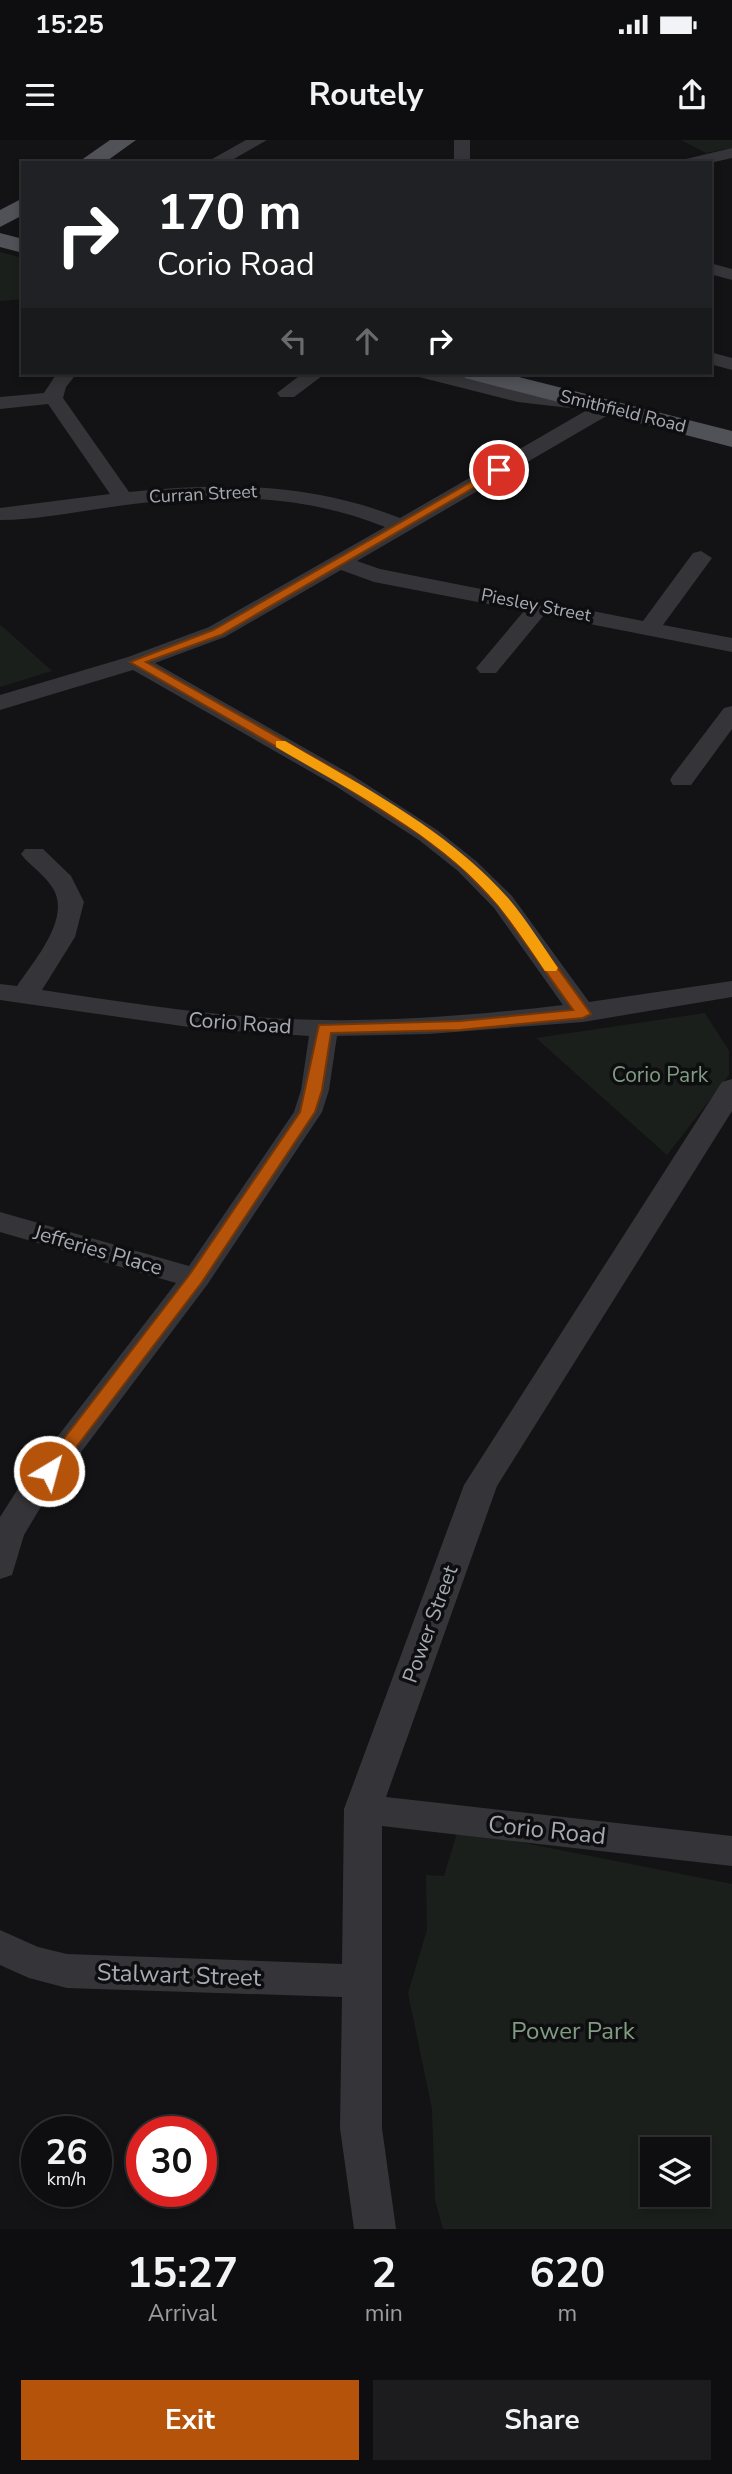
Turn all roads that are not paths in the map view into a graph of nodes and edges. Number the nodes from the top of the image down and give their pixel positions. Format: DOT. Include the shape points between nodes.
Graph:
graph roads {
  1 [pos="125,140"];
  2 [pos="259,140"];
  3 [pos="462,140"];
  4 [pos="732,153"];
  5 [pos="91,161"];
  6 [pos="217,161"];
  7 [pos="462,161"];
  8 [pos="700,161"];
  9 [pos="21,206"];
  10 [pos="0,220"];
  11 [pos="0,240"];
  12 [pos="21,245"];
  13 [pos="712,269"];
  14 [pos="732,275"];
  15 [pos="712,359"];
  16 [pos="732,364"];
  17 [pos="65,375"];
  18 [pos="313,375"];
  19 [pos="434,375"];
  20 [pos="482,375"];
  21 [pos="504,375"];
  22 [pos="524,375"];
  23 [pos="287,393"];
  24 [pos="53,398"];
  25 [pos="0,403"];
  26 [pos="608,407"];
  27 [pos="732,425"];
  28 [pos="732,431"];
  29 [pos="732,439"];
  30 [pos="124,499"];
  31 [pos="0,514"];
  32 [pos="402,526"];
  33 [pos="701,558"];
  34 [pos="341,562"];
  35 [pos="540,606"];
  36 [pos="650,628"];
  37 [pos="732,645"];
  38 [pos="136,662"];
  39 [pos="488,668"];
  40 [pos="0,703"];
  41 [pos="732,713"];
  42 [pos="682,780"];
  43 [pos="34,854"];
  44 [pos="12,994"];
  45 [pos="728,998"];
  46 [pos="583,1014"];
  47 [pos="324,1028"];
  48 [pos="732,1088"];
  49 [pos="0,1222"];
  50 [pos="196,1278"];
  51 [pos="2,1544"];
  52 [pos="363,1809"];
  53 [pos="732,1851"];
  54 [pos="0,1946"];
  55 [pos="362,1981"];
  56 [pos="375,2229"];
  1 -- 5 [label="main road"];
  2 -- 6 [label="street"];
  3 -- 7 [label="street"];
  4 -- 8 [label="street"];
  9 -- 10 [label="main road"];
  11 -- 12 [label="main road"];
  13 -- 14 [label="street"];
  15 -- 16 [label="street"];
  17 -- 24 [label="street"];
  18 -- 23 [label="street"];
  19 -- 26 [label="street" via="530,398"];
  20 -- 26 [label="main road, Smithfield Road"];
  21 -- 26 [label="main road" via="597,399"];
  22 -- 27 [label="main road, Smithfield Road"];
  24 -- 25 [label="street"];
  24 -- 30 [label="street"];
  26 -- 28 [label="main road" via="631,407"];
  26 -- 29 [label="main road, Smithfield Road"];
  26 -- 32 [label="street"];
  30 -- 31 [label="street, Curran Street"];
  30 -- 32 [label="street, Curran Street" via="183,492 264,491 319,498"];
  32 -- 34 [label="street"];
  33 -- 36 [label="street"];
  34 -- 35 [label="street, Piesley Street" via="374,575"];
  34 -- 38 [label="street" via="217,632"];
  35 -- 36 [label="street, Piesley Street"];
  35 -- 39 [label="street"];
  36 -- 37 [label="street, Piesley Street"];
  38 -- 40 [label="street"];
  38 -- 46 [label="street" via="343,780 428,835 503,902"];
  41 -- 42 [label="street"];
  43 -- 44 [label="street" via="63,883 71,902 64,930"];
  44 -- 47 [label="street, Corio Road" via="191,1020"];
  45 -- 46 [label="street, Corio Road"];
  46 -- 47 [label="street, Corio Road" via="460,1026"];
  47 -- 50 [label="street" via="308,1112"];
  48 -- 52 [label="street, Power Street" via="481,1485"];
  49 -- 50 [label="street, Jefferies Place"];
  50 -- 51 [label="street" via="33,1492"];
  52 -- 53 [label="street, Corio Road"];
  52 -- 55 [label="street, Power Street"];
  54 -- 55 [label="street, Stalwart Street" via="29,1961 67,1971"];
  55 -- 56 [label="street, Power Street" via="361,2128"];
}
